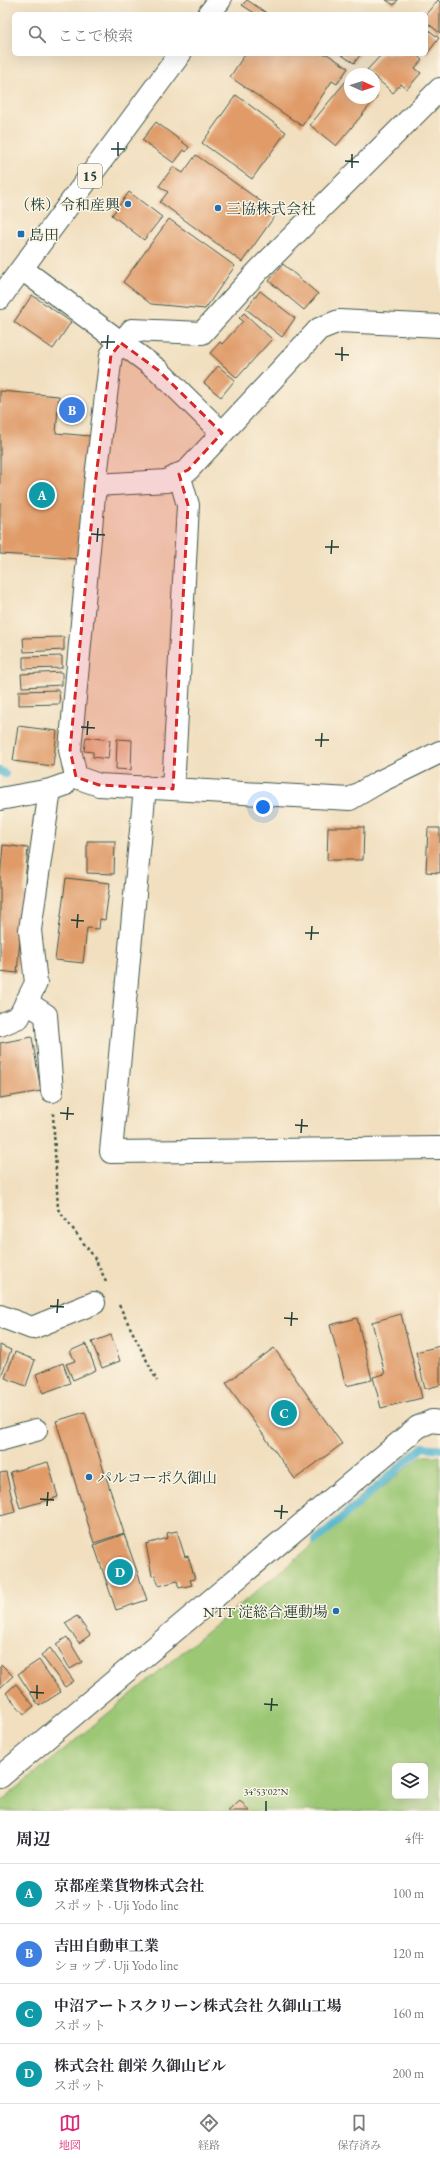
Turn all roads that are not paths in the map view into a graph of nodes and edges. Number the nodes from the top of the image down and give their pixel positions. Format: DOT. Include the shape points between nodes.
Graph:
graph roads {
  1 [pos="220,0"];
  2 [pos="211,12"];
  3 [pos="179,56"];
  4 [pos="440,89"];
  5 [pos="22,269"];
  6 [pos="0,298"];
  7 [pos="440,326"];
  8 [pos="121,343"];
  9 [pos="222,434"];
  10 [pos="179,474"];
  11 [pos="95,485"];
  12 [pos="440,752"];
  13 [pos="76,777"];
  14 [pos="145,787"];
  15 [pos="173,789"];
  16 [pos="50,790"];
  17 [pos="0,799"];
  18 [pos="26,1002"];
  19 [pos="0,1025"];
  20 [pos="52,1091"];
  21 [pos="440,1148"];
  22 [pos="94,1303"];
  23 [pos="0,1316"];
  24 [pos="440,1422"];
  25 [pos="36,1430"];
  26 [pos="0,1440"];
  27 [pos="0,1777"];
  1 -- 2 [label="street"];
  3 -- 5 [label="street, 15"];
  4 -- 8 [label="street" via="258,271 202,333 132,330"];
  5 -- 6 [label="street, 15"];
  5 -- 8 [label="street"];
  7 -- 9 [label="street" via="339,321 319,329"];
  8 -- 9 [label="street" via="158,370"];
  8 -- 11 [label="street" via="111,355"];
  9 -- 10 [label="street" via="188,470"];
  10 -- 11 [label="street" via="167,481"];
  10 -- 15 [label="street" via="188,505"];
  11 -- 13 [label="street" via="70,750"];
  12 -- 15 [label="street" via="350,799"];
  13 -- 14 [label="street" via="99,785"];
  13 -- 16 [label="street"];
  14 -- 15 [label="street"];
  14 -- 21 [label="street" via="111,1152"];
  16 -- 17 [label="street"];
  16 -- 18 [label="street" via="30,930 36,983"];
  18 -- 19 [label="street" via="19,1016"];
  18 -- 20 [label="street" via="46,1016"];
  22 -- 23 [label="street" via="32,1328"];
  24 -- 27 [label="street" via="432,1421 418,1427"];
  25 -- 26 [label="street"];
}
